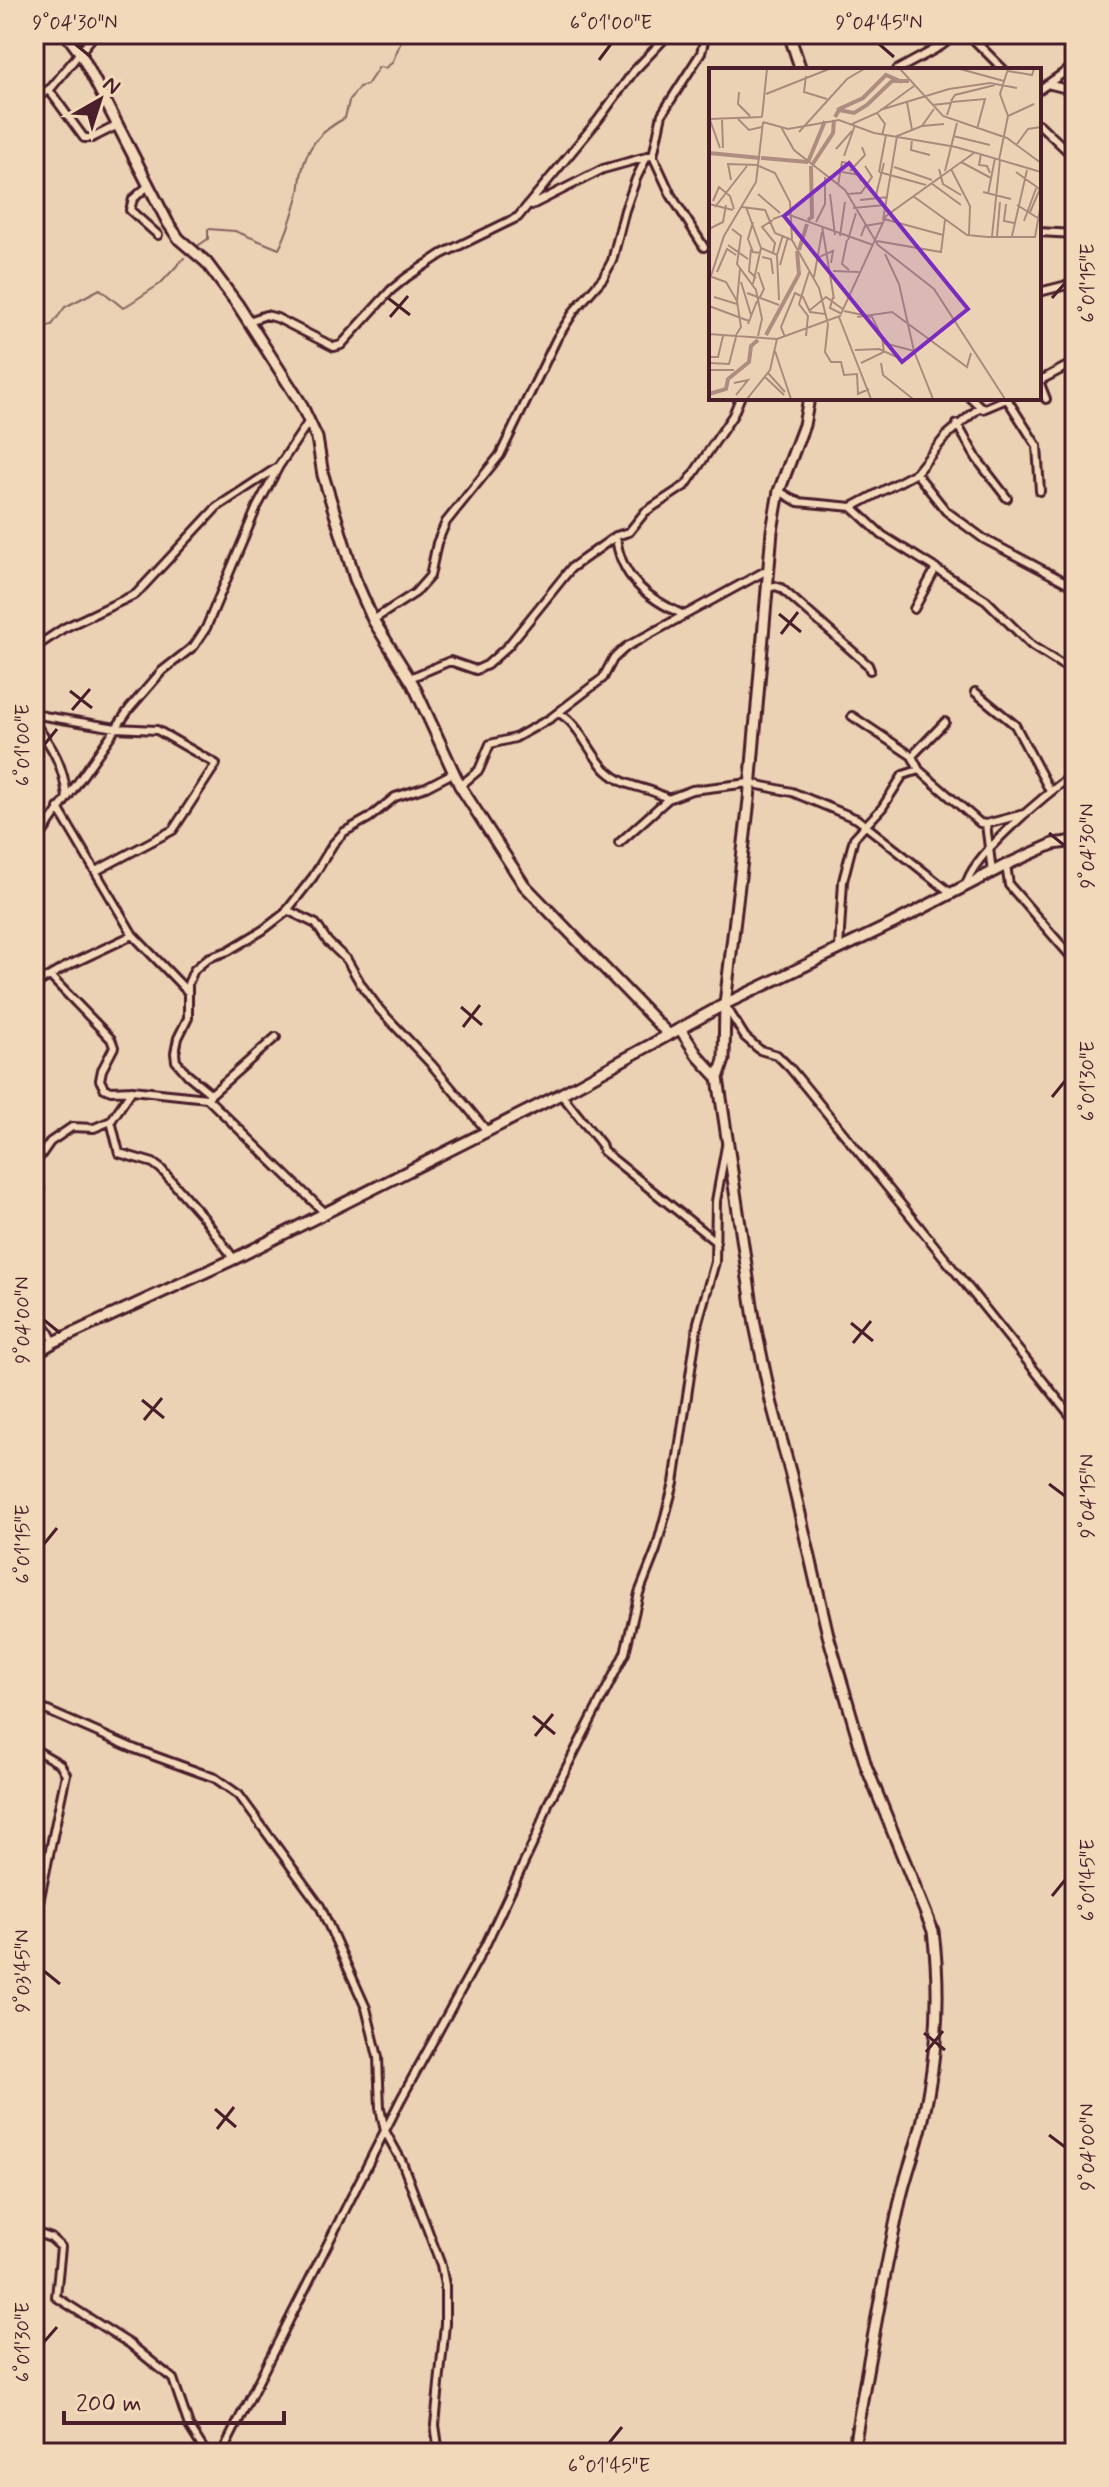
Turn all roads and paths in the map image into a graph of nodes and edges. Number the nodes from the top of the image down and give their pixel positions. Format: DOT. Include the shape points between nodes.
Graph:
graph roads {
  1 [pos="66,34"];
  2 [pos="95,34"];
  3 [pos="669,34"];
  4 [pos="706,34"];
  5 [pos="789,34"];
  6 [pos="957,34"];
  7 [pos="964,34"];
  8 [pos="81,54"];
  9 [pos="1075,65"];
  10 [pos="800,68"];
  11 [pos="901,68"];
  12 [pos="1002,68"];
  13 [pos="1047,84"];
  14 [pos="1041,88"];
  15 [pos="49,90"];
  16 [pos="1075,91"];
  17 [pos="34,100"];
  18 [pos="116,126"];
  19 [pos="1041,126"];
  20 [pos="650,156"];
  21 [pos="1075,158"];
  22 [pos="148,186"];
  23 [pos="528,207"];
  24 [pos="1041,233"];
  25 [pos="1075,234"];
  26 [pos="158,235"];
  27 [pos="704,247"];
  28 [pos="1075,283"];
  29 [pos="1041,292"];
  30 [pos="249,321"];
  31 [pos="1073,365"];
  32 [pos="1041,380"];
  33 [pos="1041,386"];
  34 [pos="1046,399"];
  35 [pos="739,400"];
  36 [pos="809,400"];
  37 [pos="973,400"];
  38 [pos="1004,400"];
  39 [pos="1009,400"];
  40 [pos="980,407"];
  41 [pos="309,421"];
  42 [pos="957,424"];
  43 [pos="279,466"];
  44 [pos="916,473"];
  45 [pos="779,491"];
  46 [pos="1040,491"];
  47 [pos="1007,498"];
  48 [pos="852,507"];
  49 [pos="616,536"];
  50 [pos="936,568"];
  51 [pos="769,569"];
  52 [pos="1075,586"];
  53 [pos="767,589"];
  54 [pos="914,609"];
  55 [pos="684,615"];
  56 [pos="373,620"];
  57 [pos="34,648"];
  58 [pos="870,670"];
  59 [pos="1075,673"];
  60 [pos="410,678"];
  61 [pos="975,692"];
  62 [pos="34,711"];
  63 [pos="558,713"];
  64 [pos="852,716"];
  65 [pos="945,722"];
  66 [pos="34,723"];
  67 [pos="116,728"];
  68 [pos="912,756"];
  69 [pos="919,770"];
  70 [pos="453,773"];
  71 [pos="1075,773"];
  72 [pos="749,783"];
  73 [pos="460,786"];
  74 [pos="1050,791"];
  75 [pos="67,798"];
  76 [pos="668,799"];
  77 [pos="58,808"];
  78 [pos="1024,814"];
  79 [pos="986,824"];
  80 [pos="866,826"];
  81 [pos="1075,841"];
  82 [pos="619,843"];
  83 [pos="34,845"];
  84 [pos="988,850"];
  85 [pos="1006,865"];
  86 [pos="96,871"];
  87 [pos="992,872"];
  88 [pos="966,886"];
  89 [pos="951,893"];
  90 [pos="287,910"];
  91 [pos="133,935"];
  92 [pos="839,948"];
  93 [pos="1075,961"];
  94 [pos="50,976"];
  95 [pos="34,985"];
  96 [pos="188,992"];
  97 [pos="725,1004"];
  98 [pos="681,1030"];
  99 [pos="669,1035"];
  100 [pos="276,1037"];
  101 [pos="718,1078"];
  102 [pos="132,1090"];
  103 [pos="561,1094"];
  104 [pos="209,1096"];
  105 [pos="111,1121"];
  106 [pos="487,1131"];
  107 [pos="726,1144"];
  108 [pos="34,1165"];
  109 [pos="34,1184"];
  110 [pos="34,1193"];
  111 [pos="324,1212"];
  112 [pos="717,1242"];
  113 [pos="234,1259"];
  114 [pos="34,1305"];
  115 [pos="54,1342"];
  116 [pos="34,1354"];
  117 [pos="1075,1421"];
  118 [pos="34,1705"];
  119 [pos="34,1749"];
  120 [pos="34,1926"];
  121 [pos="385,2131"];
  122 [pos="34,2232"];
  123 [pos="206,2453"];
  124 [pos="222,2453"];
  125 [pos="439,2453"];
  126 [pos="853,2453"];
  1 -- 8 [label="street"];
  2 -- 8 [label="street"];
  3 -- 23 [label="street" via="619,89"];
  4 -- 20 [label="street" via="701,53 662,114"];
  5 -- 10 [label="street"];
  6 -- 11 [label="street"];
  7 -- 12 [label="street"];
  8 -- 15 [label="street"];
  8 -- 18 [label="street"];
  9 -- 13 [label="street"];
  13 -- 14 [label="street"];
  13 -- 16 [label="street"];
  15 -- 17 [label="street"];
  15 -- 18 [label="street" via="84,138"];
  18 -- 22 [label="street"];
  19 -- 21 [label="street"];
  20 -- 23 [label="street" via="603,169"];
  20 -- 27 [label="street"];
  20 -- 56 [label="street" via="636,179 612,261 557,338 500,455 446,522 430,576 415,593"];
  22 -- 26 [label="street" via="133,199 130,210"];
  22 -- 30 [label="street" via="179,239 206,262"];
  23 -- 30 [label="street" via="512,221 407,277 337,347 277,318 266,315"];
  24 -- 25 [label="street"];
  28 -- 29 [label="street"];
  30 -- 41 [label="street"];
  31 -- 32 [label="street"];
  33 -- 34 [label="street"];
  35 -- 49 [label="street" via="686,485 645,512 629,532"];
  36 -- 45 [label="street"];
  37 -- 40 [label="street"];
  38 -- 40 [label="street"];
  39 -- 46 [label="street" via="1037,446"];
  40 -- 42 [label="street"];
  41 -- 43 [label="street"];
  41 -- 56 [label="street" via="348,558"];
  42 -- 44 [label="street"];
  42 -- 47 [label="street"];
  43 -- 57 [label="street" via="217,507 136,594"];
  43 -- 67 [label="street" via="206,628 194,646 151,683"];
  44 -- 48 [label="street"];
  44 -- 52 [label="street" via="946,511 984,539"];
  45 -- 48 [label="street" via="798,502"];
  45 -- 51 [label="street"];
  48 -- 50 [label="street" via="882,535"];
  49 -- 55 [label="street" via="622,564 637,586"];
  49 -- 60 [label="street" via="571,568 508,646 480,670 450,661"];
  50 -- 54 [label="street"];
  50 -- 59 [label="street" via="986,600 1032,646"];
  51 -- 53 [label="street"];
  51 -- 55 [label="street"];
  53 -- 58 [label="street" via="781,588"];
  53 -- 72 [label="street"];
  55 -- 63 [label="street" via="626,647 603,678"];
  56 -- 60 [label="street"];
  60 -- 70 [label="street"];
  61 -- 74 [label="street" via="1015,725"];
  62 -- 67 [label="street"];
  63 -- 73 [label="street" via="515,738 490,744 479,770"];
  63 -- 76 [label="street" via="570,719 588,750 617,779"];
  64 -- 68 [label="street"];
  65 -- 68 [label="street"];
  66 -- 75 [label="street" via="54,750"];
  67 -- 75 [label="street"];
  67 -- 86 [label="street" via="157,730 216,764 173,830"];
  68 -- 69 [label="street"];
  69 -- 79 [label="street"];
  69 -- 80 [label="street" via="903,775"];
  70 -- 73 [label="street"];
  70 -- 90 [label="street" via="395,797 344,832"];
  71 -- 74 [label="street"];
  72 -- 76 [label="street" via="692,790"];
  72 -- 80 [label="street" via="792,792"];
  72 -- 97 [label="street"];
  73 -- 99 [label="street" via="524,885"];
  74 -- 78 [label="street"];
  75 -- 77 [label="street"];
  76 -- 82 [label="street"];
  77 -- 83 [label="street"];
  77 -- 86 [label="street"];
  78 -- 79 [label="street"];
  78 -- 84 [label="street"];
  79 -- 84 [label="street"];
  80 -- 89 [label="street"];
  80 -- 92 [label="street" via="854,838 847,861"];
  81 -- 85 [label="street" via="1053,844"];
  84 -- 87 [label="street"];
  84 -- 88 [label="street" via="971,870"];
  85 -- 87 [label="street"];
  85 -- 93 [label="street" via="1009,885"];
  86 -- 91 [label="street"];
  87 -- 88 [label="street"];
  88 -- 89 [label="street"];
  89 -- 92 [label="street"];
  90 -- 96 [label="street" via="263,930 200,963 189,978"];
  90 -- 106 [label="street" via="316,924 380,1010"];
  91 -- 94 [label="street"];
  91 -- 96 [label="street"];
  92 -- 97 [label="street"];
  94 -- 95 [label="street"];
  94 -- 102 [label="street" via="111,1039 114,1047 100,1080 104,1088"];
  96 -- 104 [label="street" via="188,1018 176,1044 176,1061"];
  97 -- 98 [label="street"];
  97 -- 101 [label="street" via="724,1060"];
  97 -- 117 [label="street" via="745,1037 790,1068"];
  98 -- 99 [label="street"];
  98 -- 101 [label="street"];
  99 -- 103 [label="street"];
  100 -- 104 [label="street"];
  101 -- 107 [label="street"];
  102 -- 104 [label="street"];
  102 -- 105 [label="street"];
  103 -- 106 [label="street"];
  103 -- 112 [label="street" via="603,1151"];
  104 -- 111 [label="street"];
  105 -- 108 [label="street" via="94,1128 72,1127 50,1142"];
  105 -- 113 [label="street" via="119,1153 161,1169"];
  106 -- 111 [label="street"];
  107 -- 112 [label="street" via="716,1201"];
  107 -- 126 [label="street" via="755,1325 828,1635 866,1766 933,1931 935,1948 932,2074 880,2294"];
  109 -- 110 [label="street" via="40,1190"];
  111 -- 113 [label="street"];
  112 -- 121 [label="street" via="698,1322 674,1483 625,1653 548,1804 485,1946"];
  113 -- 115 [label="street"];
  114 -- 115 [label="street"];
  115 -- 116 [label="street"];
  118 -- 121 [label="street" via="215,1778 239,1795 315,1898 360,1996 378,2057"];
  119 -- 120 [label="street" via="60,1764 66,1774"];
  121 -- 124 [label="street"];
  121 -- 125 [label="street" via="402,2162 445,2285 435,2425"];
  122 -- 123 [label="street" via="61,2247 56,2297 173,2379 189,2426"];
}
